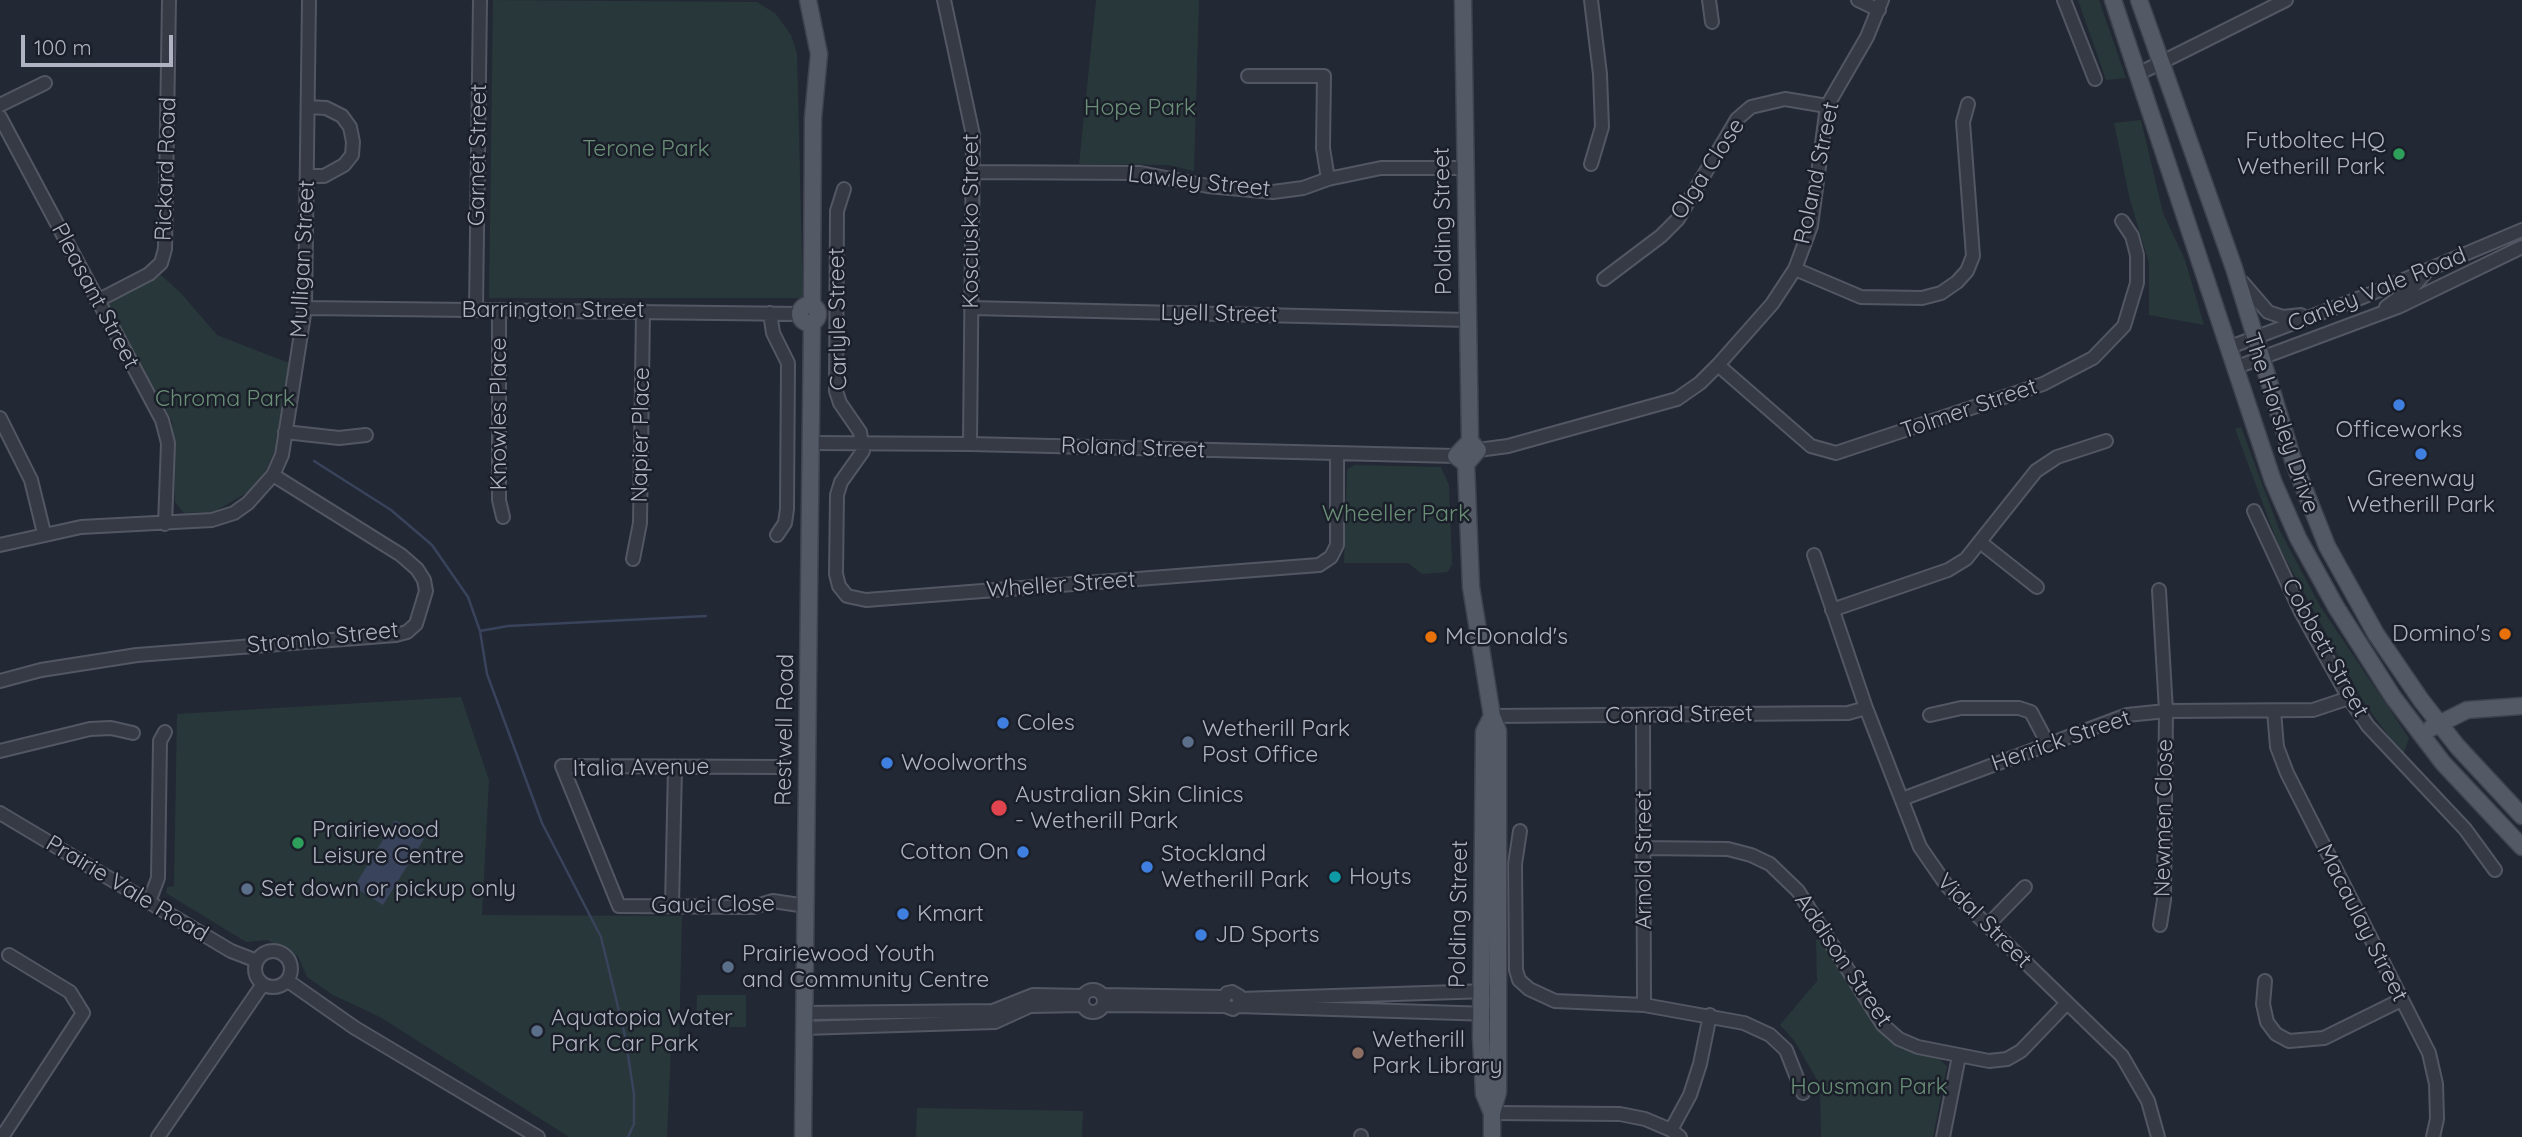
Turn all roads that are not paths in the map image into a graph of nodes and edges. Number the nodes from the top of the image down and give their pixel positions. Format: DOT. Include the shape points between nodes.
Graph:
graph roads {
  1 [pos="169,0"];
  2 [pos="309,0"];
  3 [pos="480,0"];
  4 [pos="798,0"];
  5 [pos="808,0"];
  6 [pos="944,0"];
  7 [pos="1463,0"];
  8 [pos="1591,0"];
  9 [pos="1709,0"];
  10 [pos="1858,0"];
  11 [pos="2064,0"];
  12 [pos="2113,0"];
  13 [pos="2138,0"];
  14 [pos="2286,0"];
  15 [pos="1880,5"];
  16 [pos="1712,22"];
  17 [pos="2160,64"];
  18 [pos="2138,74"];
  19 [pos="1248,76"];
  20 [pos="2095,79"];
  21 [pos="45,83"];
  22 [pos="815,87"];
  23 [pos="0,104"];
  24 [pos="1968,104"];
  25 [pos="1827,106"];
  26 [pos="309,107"];
  27 [pos="0,117"];
  28 [pos="1591,164"];
  29 [pos="1464,168"];
  30 [pos="973,172"];
  31 [pos="308,176"];
  32 [pos="1328,178"];
  33 [pos="844,189"];
  34 [pos="2122,221"];
  35 [pos="2522,230"];
  36 [pos="2522,247"];
  37 [pos="2234,268"];
  38 [pos="1795,269"];
  39 [pos="2419,275"];
  40 [pos="2460,278"];
  41 [pos="1604,279"];
  42 [pos="97,301"];
  43 [pos="971,307"];
  44 [pos="2337,307"];
  45 [pos="305,308"];
  46 [pos="476,309"];
  47 [pos="499,310"];
  48 [pos="643,311"];
  49 [pos="770,313"];
  50 [pos="808,314"];
  51 [pos="2374,317"];
  52 [pos="1468,320"];
  53 [pos="2255,338"];
  54 [pos="2230,347"];
  55 [pos="2262,358"];
  56 [pos="1718,365"];
  57 [pos="2237,367"];
  58 [pos="0,418"];
  59 [pos="285,432"];
  60 [pos="366,435"];
  61 [pos="2106,441"];
  62 [pos="811,443"];
  63 [pos="863,443"];
  64 [pos="970,444"];
  65 [pos="1474,446"];
  66 [pos="1337,454"];
  67 [pos="1461,460"];
  68 [pos="273,475"];
  69 [pos="2254,511"];
  70 [pos="503,517"];
  71 [pos="165,524"];
  72 [pos="44,533"];
  73 [pos="777,535"];
  74 [pos="1980,542"];
  75 [pos="0,545"];
  76 [pos="1814,555"];
  77 [pos="633,559"];
  78 [pos="2037,587"];
  79 [pos="2159,590"];
  80 [pos="1832,610"];
  81 [pos="0,681"];
  82 [pos="2349,698"];
  83 [pos="2522,706"];
  84 [pos="1866,708"];
  85 [pos="2166,711"];
  86 [pos="2274,711"];
  87 [pos="1930,715"];
  88 [pos="1492,716"];
  89 [pos="1643,716"];
  90 [pos="2439,723"];
  91 [pos="165,732"];
  92 [pos="132,733"];
  93 [pos="2421,734"];
  94 [pos="2048,744"];
  95 [pos="0,751"];
  96 [pos="674,767"];
  97 [pos="783,767"];
  98 [pos="1902,799"];
  99 [pos="0,813"];
  100 [pos="2522,816"];
  101 [pos="1520,831"];
  102 [pos="2522,847"];
  103 [pos="1644,848"];
  104 [pos="2495,870"];
  105 [pos="2025,887"];
  106 [pos="149,902"];
  107 [pos="619,906"];
  108 [pos="672,906"];
  109 [pos="806,906"];
  110 [pos="2160,925"];
  111 [pos="1987,926"];
  112 [pos="9,955"];
  113 [pos="257,961"];
  114 [pos="288,981"];
  115 [pos="2265,981"];
  116 [pos="262,984"];
  117 [pos="1489,991"];
  118 [pos="1353,997"];
  119 [pos="1083,1000"];
  120 [pos="1103,1000"];
  121 [pos="2401,1000"];
  122 [pos="1231,1002"];
  123 [pos="2067,1003"];
  124 [pos="1644,1005"];
  125 [pos="1354,1012"];
  126 [pos="1481,1014"];
  127 [pos="1498,1014"];
  128 [pos="1710,1015"];
  129 [pos="804,1020"];
  130 [pos="1959,1056"];
  131 [pos="1803,1093"];
  132 [pos="1492,1113"];
  133 [pos="1676,1133"];
  134 [pos="2,1137"];
  135 [pos="158,1137"];
  136 [pos="538,1137"];
  137 [pos="803,1137"];
  138 [pos="1492,1137"];
  139 [pos="1944,1137"];
  140 [pos="2158,1137"];
  141 [pos="2433,1137"];
  1 -- 42 [label="street, Rickard Road" via="165,249 161,263 149,274"];
  2 -- 26 [label="street, Mulligan Street"];
  3 -- 46 [label="street, Garnet Street"];
  4 -- 22 [label="main road, Restwell Road"];
  5 -- 22 [label="main road, Restwell Road" via="819,54"];
  6 -- 30 [label="street, Kosciusko Street" via="970,115"];
  7 -- 29 [label="main road, Polding Street"];
  8 -- 28 [label="street" via="1602,127"];
  9 -- 16 [label="street"];
  10 -- 15 [label="street"];
  11 -- 20 [label="street"];
  12 -- 18 [label="main road, The Horsley Drive"];
  13 -- 17 [label="main road, The Horsley Drive"];
  14 -- 17 [label="street"];
  15 -- 25 [label="street, Roland Street"];
  17 -- 18 [label="street"];
  17 -- 37 [label="main road, The Horsley Drive"];
  18 -- 54 [label="main road, The Horsley Drive"];
  19 -- 32 [label="street" via="1324,76 1323,148"];
  21 -- 23 [label="street"];
  22 -- 50 [label="main road, Restwell Road"];
  24 -- 38 [label="street" via="1964,151 1973,256 1957,282 1922,298 1861,297"];
  25 -- 38 [label="street, Roland Street" via="1813,216"];
  25 -- 41 [label="street, Olga Close" via="1785,99 1744,113 1710,160 1678,219"];
  26 -- 31 [label="street, Mulligan Street"];
  26 -- 31 [label="street" via="326,108 342,116 353,142 352,155 344,165 324,176"];
  27 -- 42 [label="street, Pleasant Street"];
  29 -- 32 [label="street, Lawley Street" via="1381,168"];
  29 -- 52 [label="main road, Polding Street"];
  30 -- 32 [label="street, Lawley Street" via="1140,173 1273,192 1303,188"];
  30 -- 43 [label="street, Kosciusko Street"];
  31 -- 45 [label="street, Mulligan Street"];
  33 -- 63 [label="street, Carlyle Street" via="837,211 836,391"];
  34 -- 56 [label="street, Tolmer Street" via="2137,255 2137,283 2124,326 2093,358 2043,384 1836,453 1818,450 1802,439"];
  35 -- 39 [label="street, Canley Vale Road"];
  36 -- 40 [label="street, Canley Vale Road"];
  37 -- 44 [label="street" via="2254,300 2275,315 2293,317"];
  37 -- 53 [label="main road, The Horsley Drive"];
  38 -- 56 [label="street, Roland Street" via="1772,304"];
  39 -- 40 [label="street"];
  39 -- 44 [label="street, Canley Vale Road"];
  39 -- 51 [label="street"];
  40 -- 51 [label="street, Canley Vale Road"];
  42 -- 71 [label="street, Pleasant Street" via="166,431"];
  43 -- 52 [label="street, Lyell Street"];
  43 -- 64 [label="street, Kosciusko Street"];
  44 -- 53 [label="street, Canley Vale Road"];
  45 -- 46 [label="street, Barrington Street"];
  45 -- 59 [label="street, Mulligan Street"];
  46 -- 47 [label="street, Barrington Street"];
  47 -- 48 [label="street, Barrington Street"];
  47 -- 70 [label="street, Knowles Place" via="499,500"];
  48 -- 49 [label="street, Barrington Street"];
  48 -- 77 [label="street, Napier Place" via="640,523"];
  49 -- 50 [label="street, Barrington Street"];
  49 -- 73 [label="street" via="773,333 788,363 787,509"];
  50 -- 62 [label="main road, Restwell Road"];
  51 -- 55 [label="street, Canley Vale Road"];
  52 -- 65 [label="main road, Polding Street"];
  53 -- 54 [label="street, Canley Vale Road"];
  53 -- 55 [label="main road, The Horsley Drive"];
  54 -- 57 [label="main road, The Horsley Drive"];
  55 -- 57 [label="street, Canley Vale Road"];
  55 -- 90 [label="main road, The Horsley Drive" via="2294,463 2327,546 2376,634"];
  56 -- 65 [label="street, Roland Street" via="1677,399 1508,446"];
  57 -- 93 [label="main road, The Horsley Drive" via="2273,481 2309,560"];
  58 -- 72 [label="street" via="31,480"];
  59 -- 60 [label="street" via="339,438"];
  59 -- 68 [label="street, Mulligan Street"];
  61 -- 74 [label="street" via="2057,457 2036,471"];
  62 -- 63 [label="street, Roland Street"];
  62 -- 109 [label="main road, Restwell Road"];
  63 -- 64 [label="street, Roland Street"];
  63 -- 66 [label="street, Wheller Street" via="862,454 837,495 836,575 847,596 866,600 1319,565 1331,557 1337,545"];
  64 -- 66 [label="street, Roland Street"];
  65 -- 67 [label="main road"];
  66 -- 67 [label="street, Roland Street"];
  67 -- 88 [label="main road, Polding Street" via="1471,587"];
  68 -- 71 [label="street, Mulligan Street" via="234,513"];
  68 -- 81 [label="street, Stromlo Street" via="417,569 426,591 416,624 396,635 137,655"];
  69 -- 82 [label="street, Cobbett Street" via="2300,610"];
  71 -- 72 [label="street, Mulligan Street"];
  72 -- 75 [label="street, Mulligan Street"];
  74 -- 78 [label="street"];
  74 -- 80 [label="street" via="1966,559 1948,570"];
  76 -- 80 [label="street, Vidal Street"];
  79 -- 85 [label="street, Newmen Close"];
  80 -- 84 [label="street, Vidal Street"];
  82 -- 86 [label="street, Herrick Street" via="2312,710"];
  82 -- 104 [label="street, Cobbett Street" via="2368,726 2465,829"];
  83 -- 90 [label="main road" via="2467,710"];
  84 -- 89 [label="street, Conrad Street" via="1848,713"];
  84 -- 98 [label="street, Vidal Street"];
  85 -- 86 [label="street, Herrick Street"];
  85 -- 94 [label="street, Herrick Street" via="2127,715"];
  85 -- 110 [label="street, Newmen Close"];
  86 -- 121 [label="street, Macaulay Street" via="2277,747 2287,773"];
  87 -- 94 [label="street" via="1961,708 2019,708 2031,712"];
  88 -- 89 [label="street, Conrad Street"];
  88 -- 117 [label="main road, Polding Street" via="1497,731"];
  89 -- 103 [label="street, Arnold Street"];
  90 -- 93 [label="main road"];
  90 -- 100 [label="main road, The Horsley Drive"];
  91 -- 106 [label="street" via="160,741 158,878"];
  92 -- 95 [label="street" via="90,729"];
  93 -- 102 [label="main road, The Horsley Drive"];
  94 -- 98 [label="street, Herrick Street"];
  96 -- 97 [label="street, Italia Avenue"];
  96 -- 107 [label="street, Italia Avenue" via="562,766"];
  96 -- 108 [label="street"];
  98 -- 111 [label="street, Vidal Street" via="1920,847 1934,869"];
  99 -- 106 [label="street, Prairie Vale Road"];
  101 -- 124 [label="street" via="1515,864 1519,980 1555,1001"];
  103 -- 124 [label="street, Arnold Street"];
  103 -- 130 [label="street, Addison Street" via="1728,849 1770,864 1798,891 1883,1025 1917,1047"];
  105 -- 111 [label="street"];
  106 -- 113 [label="street, Prairie Vale Road" via="231,951"];
  107 -- 108 [label="street, Gauci Close"];
  108 -- 109 [label="street, Gauci Close" via="753,906 773,901"];
  109 -- 129 [label="main road, Restwell Road"];
  111 -- 123 [label="street, Vidal Street"];
  112 -- 134 [label="street" via="69,992 83,1013"];
  113 -- 114 [label="street" via="268,952 284,955 291,970"];
  113 -- 116 [label="street" via="255,971"];
  114 -- 116 [label="street" via="273,988"];
  114 -- 136 [label="street" via="355,1028"];
  115 -- 121 [label="street" via="2267,1021 2276,1034 2289,1041 2324,1038"];
  116 -- 135 [label="street"];
  117 -- 118 [label="street"];
  117 -- 126 [label="main road, Polding Street"];
  117 -- 127 [label="main road, Polding Street"];
  118 -- 122 [label="street"];
  118 -- 125 [label="street"];
  119 -- 120 [label="street" via="1094,989"];
  119 -- 120 [label="street" via="1092,1012"];
  119 -- 129 [label="street" via="1033,995 993,1011"];
  120 -- 122 [label="street"];
  121 -- 141 [label="street, Macaulay Street" via="2429,1053 2434,1074 2437,1119"];
  122 -- 125 [label="street"];
  123 -- 130 [label="street, Addison Street" via="2021,1051 2007,1059"];
  123 -- 140 [label="street, Vidal Street" via="2129,1066 2148,1101"];
  124 -- 128 [label="street"];
  125 -- 126 [label="street"];
  126 -- 127 [label="street"];
  126 -- 132 [label="main road, Polding Street" via="1484,1094"];
  127 -- 132 [label="main road, Polding Street" via="1498,1092"];
  128 -- 131 [label="street" via="1770,1035 1786,1050"];
  128 -- 133 [label="street"];
  129 -- 137 [label="main road, Restwell Road"];
  130 -- 139 [label="street"];
  132 -- 133 [label="street" via="1620,1114"];
  132 -- 138 [label="main road, Polding Street"];
}
